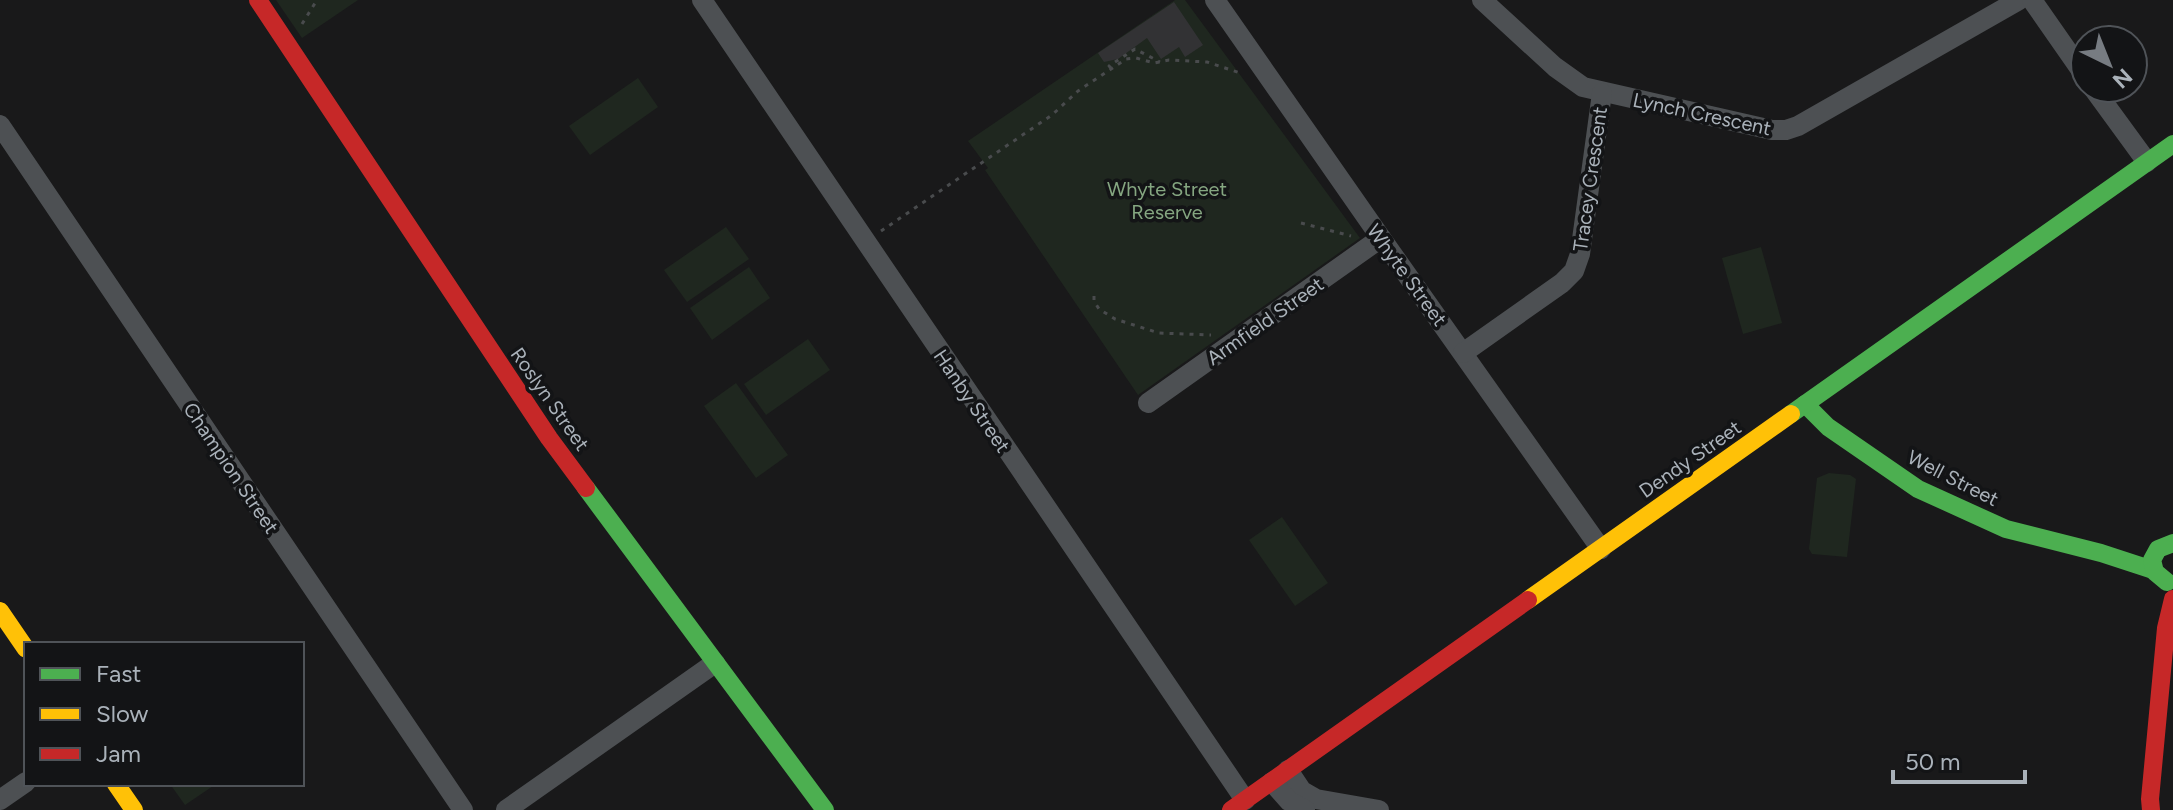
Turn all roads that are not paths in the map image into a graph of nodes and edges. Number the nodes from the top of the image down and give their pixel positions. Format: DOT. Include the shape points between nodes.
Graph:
graph roads {
  1 [pos="258,0"];
  2 [pos="702,0"];
  3 [pos="1215,0"];
  4 [pos="1482,0"];
  5 [pos="2019,0"];
  6 [pos="2032,0"];
  7 [pos="2069,53"];
  8 [pos="1602,93"];
  9 [pos="2105,104"];
  10 [pos="0,125"];
  11 [pos="2173,144"];
  12 [pos="2147,162"];
  13 [pos="1381,238"];
  14 [pos="1463,353"];
  15 [pos="1148,403"];
  16 [pos="1805,404"];
  17 [pos="1601,549"];
  18 [pos="2165,557"];
  19 [pos="2173,599"];
  20 [pos="0,611"];
  21 [pos="2166,628"];
  22 [pos="24,646"];
  23 [pos="715,663"];
  24 [pos="1280,776"];
  25 [pos="24,783"];
  26 [pos="117,786"];
  27 [pos="0,800"];
  28 [pos="1238,805"];
  29 [pos="2149,806"];
  30 [pos="134,810"];
  31 [pos="463,810"];
  32 [pos="506,810"];
  33 [pos="825,810"];
  34 [pos="1305,810"];
  35 [pos="1379,810"];
  1 -- 23 [label="street, Roslyn Street" via="549,438"];
  2 -- 28 [label="street, Hanby Street"];
  3 -- 13 [label="street, Whyte Street"];
  4 -- 8 [label="street, Lynch Crescent" via="1562,73"];
  5 -- 8 [label="street, Lynch Crescent" via="1786,130"];
  6 -- 7 [label="street"];
  8 -- 14 [label="street, Tracey Crescent" via="1574,271"];
  9 -- 12 [label="street"];
  10 -- 31 [label="street, Champion Street"];
  11 -- 12 [label="street, Dendy Street"];
  12 -- 16 [label="street, Dendy Street"];
  13 -- 14 [label="street, Whyte Street"];
  13 -- 15 [label="street, Armfield Street"];
  14 -- 17 [label="street, Whyte Street"];
  16 -- 17 [label="street, Dendy Street"];
  16 -- 18 [label="street, Well Street" via="1828,427 1918,489 2006,529 2101,553"];
  17 -- 24 [label="street, Dendy Street"];
  18 -- 21 [label="street"];
  19 -- 21 [label="street"];
  20 -- 22 [label="street"];
  21 -- 29 [label="street"];
  23 -- 32 [label="street"];
  23 -- 33 [label="street, Roslyn Street"];
  24 -- 28 [label="street, Dendy Street"];
  24 -- 34 [label="street" via="1289,801"];
  24 -- 35 [label="street" via="1316,799"];
  25 -- 27 [label="street"];
  26 -- 30 [label="street"];
}
